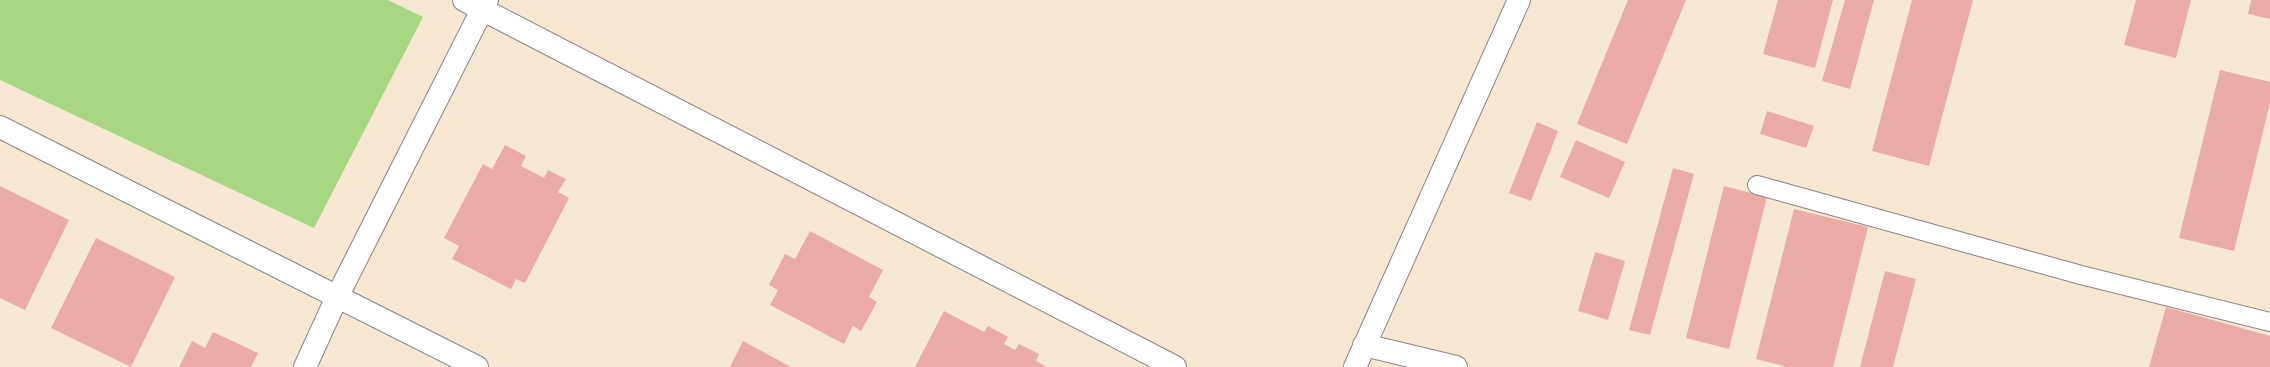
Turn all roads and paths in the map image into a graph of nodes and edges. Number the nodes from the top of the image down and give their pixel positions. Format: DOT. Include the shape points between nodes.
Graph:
graph roads {
  1 [pos="1519,0"];
  2 [pos="478,3"];
  3 [pos="0,127"];
  4 [pos="1757,185"];
  5 [pos="337,297"];
  6 [pos="2270,322"];
  7 [pos="1364,345"];
  8 [pos="305,367"];
  9 [pos="478,367"];
  10 [pos="1175,367"];
  11 [pos="1354,367"];
  12 [pos="1456,367"];
  1 -- 7 [label="street"];
  2 -- 5 [label="street"];
  2 -- 10 [label="street"];
  3 -- 5 [label="street"];
  4 -- 6 [label="lane" via="2081,275"];
  5 -- 8 [label="street"];
  5 -- 9 [label="street"];
  7 -- 11 [label="street"];
  7 -- 12 [label="street"];
}
